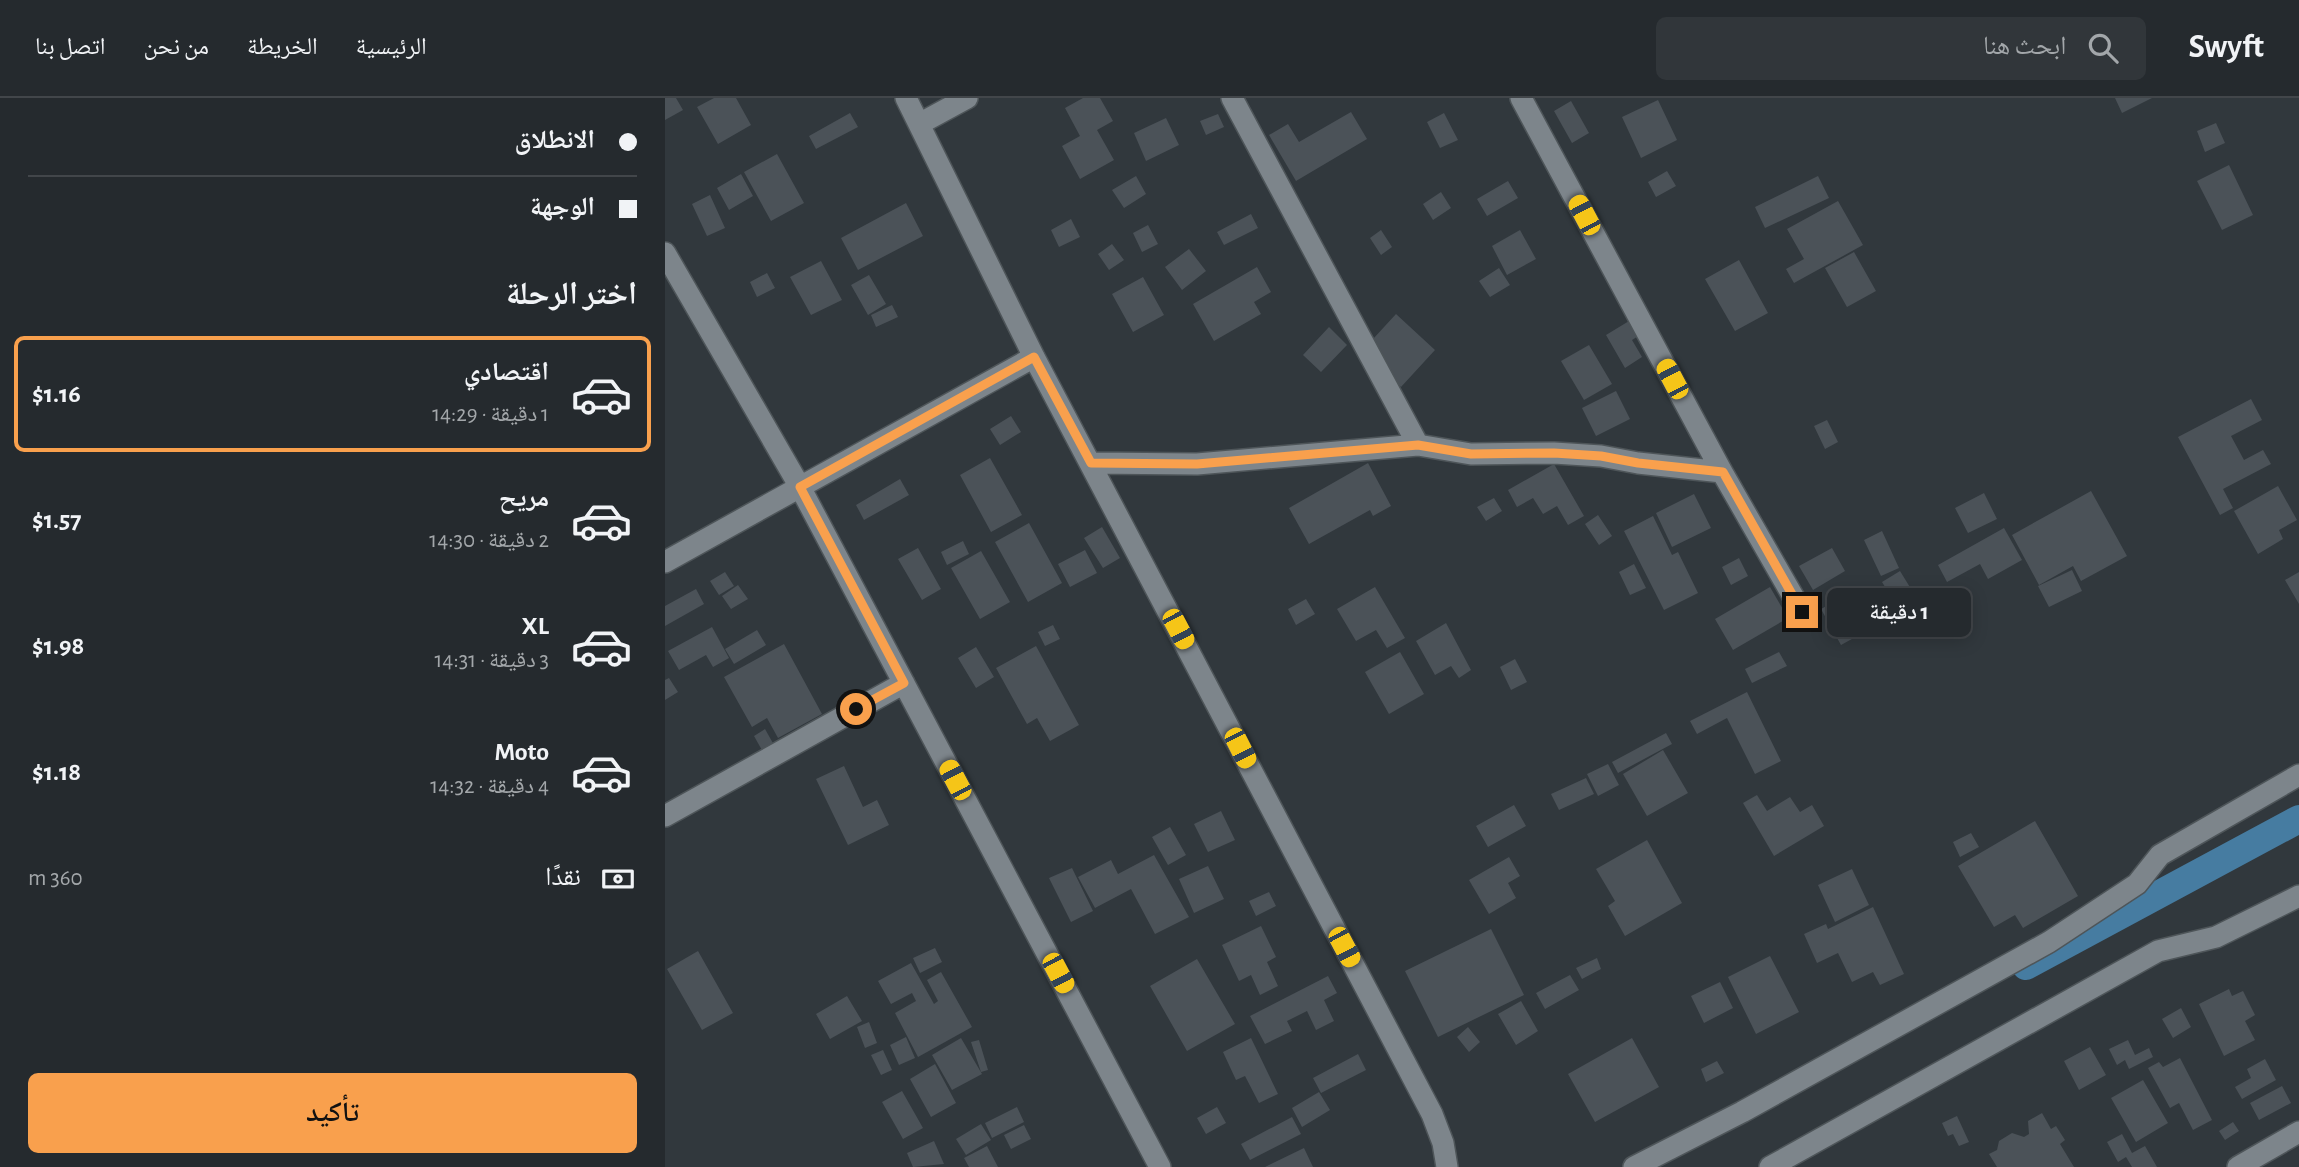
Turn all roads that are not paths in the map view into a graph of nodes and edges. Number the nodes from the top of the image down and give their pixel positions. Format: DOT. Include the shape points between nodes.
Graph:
graph roads {
  1 [pos="906,98"];
  2 [pos="967,98"];
  3 [pos="1232,98"];
  4 [pos="1521,98"];
  5 [pos="921,123"];
  6 [pos="665,254"];
  7 [pos="1034,357"];
  8 [pos="1418,445"];
  9 [pos="1091,463"];
  10 [pos="1723,472"];
  11 [pos="800,487"];
  12 [pos="665,562"];
  13 [pos="1802,612"];
  14 [pos="904,683"];
  15 [pos="2299,775"];
  16 [pos="665,816"];
  17 [pos="2299,895"];
  18 [pos="2299,1132"];
  19 [pos="1160,1167"];
  20 [pos="1447,1167"];
  21 [pos="1634,1167"];
  22 [pos="1770,1167"];
  23 [pos="2238,1167"];
  1 -- 5 [label="street"];
  2 -- 5 [label="street"];
  3 -- 8 [label="street"];
  4 -- 10 [label="street"];
  5 -- 7 [label="street"];
  6 -- 11 [label="street"];
  7 -- 9 [label="street"];
  7 -- 11 [label="street"];
  8 -- 9 [label="street" via="1197,464"];
  8 -- 10 [label="street" via="1471,454 1601,456"];
  9 -- 20 [label="street" via="1432,1114"];
  10 -- 13 [label="street"];
  11 -- 12 [label="street"];
  11 -- 14 [label="street"];
  14 -- 16 [label="street"];
  14 -- 19 [label="street"];
  15 -- 21 [label="street" via="2160,855 2137,884 2049,942"];
  17 -- 22 [label="street" via="2217,937 2158,951"];
  18 -- 23 [label="street"];
}
